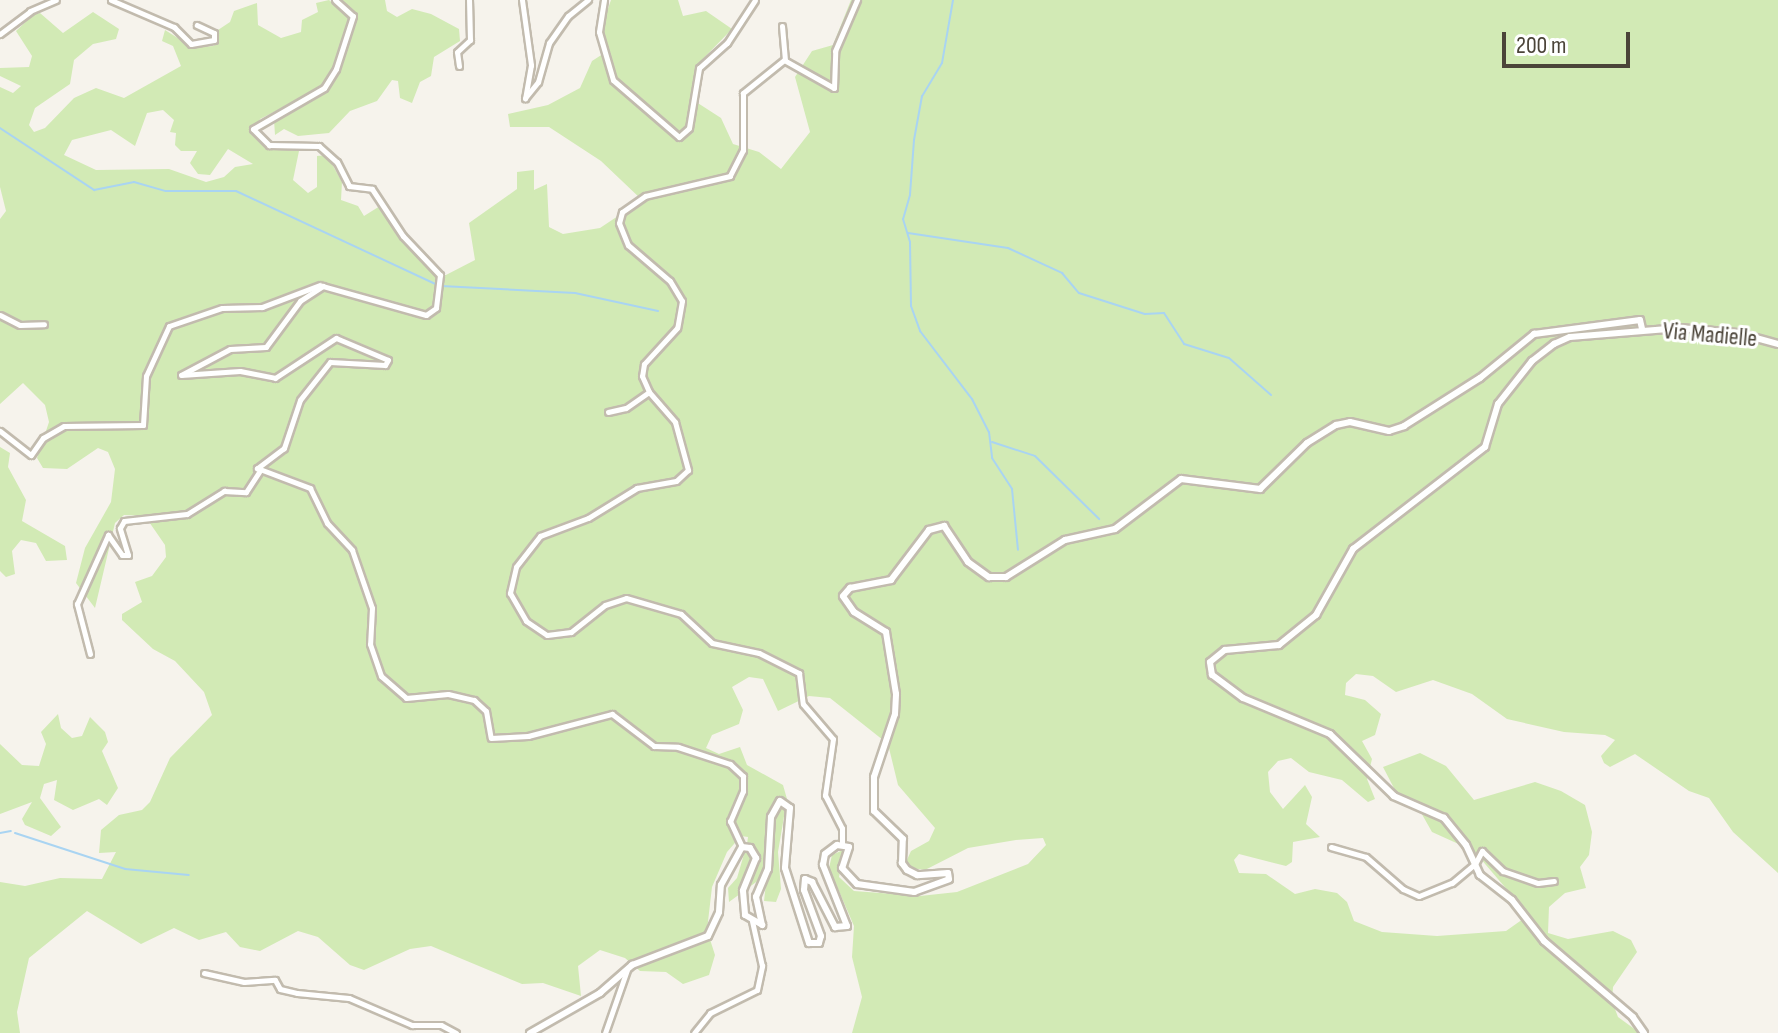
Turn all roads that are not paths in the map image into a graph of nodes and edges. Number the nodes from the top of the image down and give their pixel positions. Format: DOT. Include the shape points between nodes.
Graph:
graph roads {
  1 [pos="37,0"];
  2 [pos="56,0"];
  3 [pos="111,0"];
  4 [pos="335,0"];
  5 [pos="469,0"];
  6 [pos="522,0"];
  7 [pos="588,0"];
  8 [pos="604,0"];
  9 [pos="755,0"];
  10 [pos="857,0"];
  11 [pos="30,11"];
  12 [pos="197,25"];
  13 [pos="782,26"];
  14 [pos="0,34"];
  15 [pos="785,60"];
  16 [pos="459,66"];
  17 [pos="329,286"];
  18 [pos="0,315"];
  19 [pos="44,324"];
  20 [pos="1642,329"];
  21 [pos="1778,344"];
  22 [pos="649,392"];
  23 [pos="608,412"];
  24 [pos="0,431"];
  25 [pos="259,472"];
  26 [pos="90,654"];
  27 [pos="842,843"];
  28 [pos="742,847"];
  29 [pos="1331,847"];
  30 [pos="1475,864"];
  31 [pos="1554,881"];
  32 [pos="752,921"];
  33 [pos="627,969"];
  34 [pos="204,973"];
  35 [pos="456,1033"];
  36 [pos="530,1033"];
  37 [pos="605,1033"];
  38 [pos="694,1033"];
  39 [pos="1644,1033"];
  1 -- 11 [label="street"];
  2 -- 11 [label="street"];
  3 -- 12 [label="street" via="174,27 191,44 214,40 214,33"];
  4 -- 17 [label="street" via="353,16 336,69 324,88 253,129 269,145 310,144 328,153 349,186 372,189 403,236 440,275 441,292 434,312 426,315"];
  5 -- 16 [label="street" via="470,40 457,52"];
  6 -- 7 [label="street" via="531,65 525,98 538,82 549,43 568,16"];
  8 -- 9 [label="street" via="599,32 613,80 679,137 689,128 699,68 727,43"];
  10 -- 15 [label="street" via="834,56 834,88"];
  11 -- 14 [label="street"];
  13 -- 15 [label="street"];
  15 -- 22 [label="street" via="743,93 743,150 730,176 639,198 618,219 628,245 670,281 682,301 677,328 644,364 642,376"];
  17 -- 24 [label="street" via="248,310 222,308 169,326 146,376 143,425 64,426 43,438 31,455"];
  17 -- 25 [label="street" via="300,301 266,347 230,349 181,375 240,371 275,378 336,338 388,360 385,365 330,362 300,400 284,448 261,463"];
  18 -- 19 [label="street" via="20,325"];
  20 -- 21 [label="street, Via Madielle" via="1738,333"];
  20 -- 27 [label="street" via="1640,320 1534,334 1480,378 1404,426 1389,431 1350,422 1336,425 1307,443 1260,489 1181,479 1115,529 1065,540 1006,577 989,577 968,562 944,526 929,530 891,580 850,588 843,596 854,612 886,632 896,694 895,714 874,777 874,811 903,839 902,863 907,870 917,875 948,873 949,879 914,892 853,883 842,868 849,847"];
  20 -- 30 [label="street" via="1570,337 1539,354 1498,404 1485,447 1353,549 1316,615 1279,645 1225,650 1210,662 1212,675 1243,698 1330,734 1394,796 1444,818"];
  22 -- 23 [label="street" via="626,408"];
  22 -- 27 [label="street" via="675,422 686,474 637,488 588,518 540,536 512,577 512,601 538,632 554,636 571,632 618,599 648,602 687,618 712,643 759,653 799,673 803,704 833,739 825,795 842,828"];
  25 -- 26 [label="street" via="246,492 232,488 187,514 124,521 120,528 128,555 122,555 108,535 104,554 77,604"];
  25 -- 28 [label="street" via="310,488 327,523 352,550 372,608 370,644 381,676 394,691 406,698 448,694 474,700 486,711 491,738 528,736 612,714 654,746 678,747 730,764 743,776 743,791 730,821"];
  27 -- 32 [label="street" via="825,854 823,865 847,926 835,927 812,882 805,879 821,936 812,944 803,933 785,868 790,808 783,801 776,804 768,869 756,897 764,923"];
  28 -- 32 [label="street" via="750,848 756,858 742,897 745,915"];
  28 -- 33 [label="street" via="721,885 719,912 708,936 670,947"];
  29 -- 30 [label="street" via="1366,857 1419,896 1439,890"];
  30 -- 31 [label="street" via="1485,851 1503,871 1538,883"];
  30 -- 39 [label="street" via="1544,941 1633,1017"];
  32 -- 38 [label="street" via="762,966 757,990 710,1013"];
  33 -- 36 [label="street" via="600,993"];
  33 -- 37 [label="street"];
  34 -- 35 [label="street" via="244,982 275,980 280,989 349,998 412,1025 441,1025"];
}
